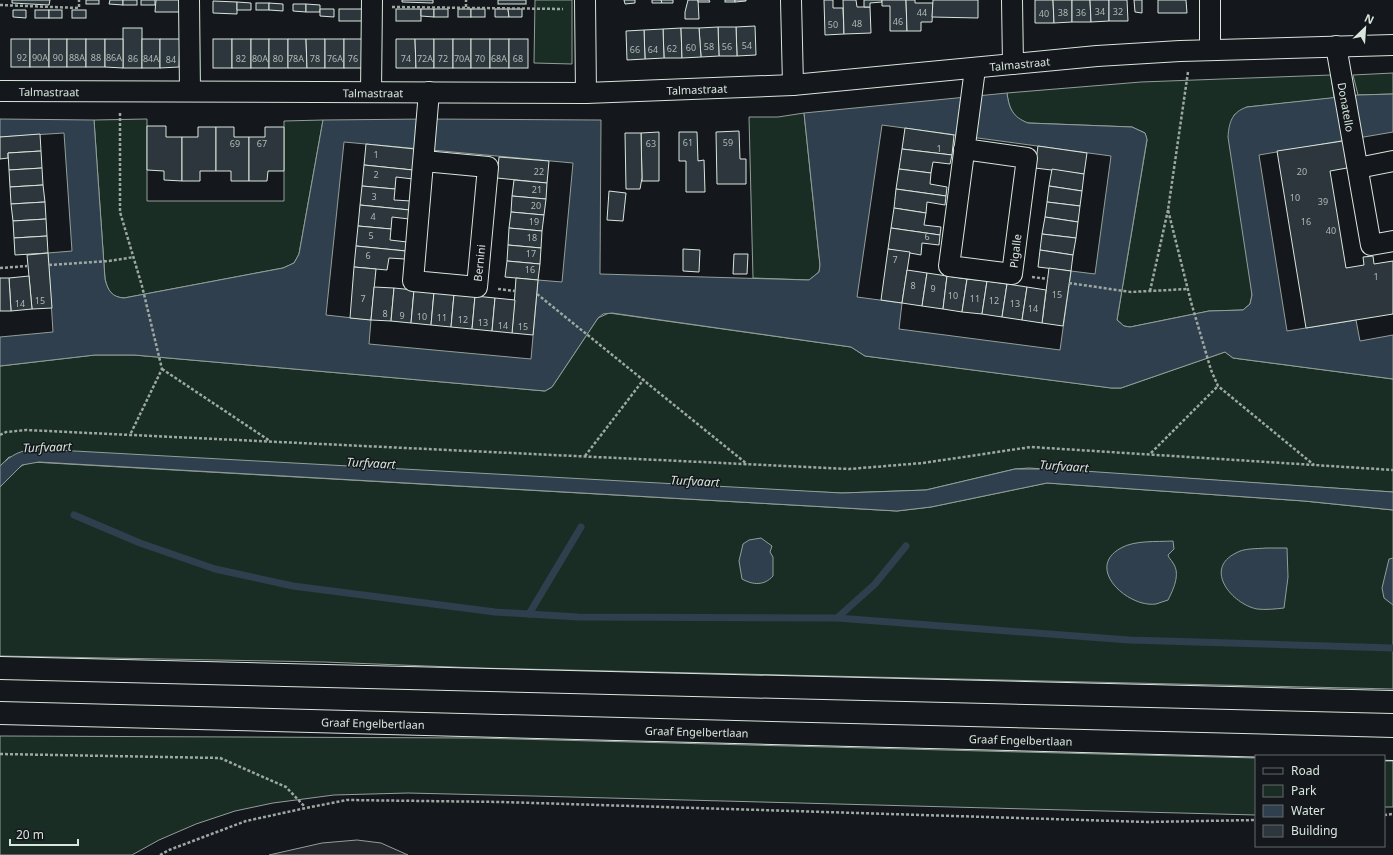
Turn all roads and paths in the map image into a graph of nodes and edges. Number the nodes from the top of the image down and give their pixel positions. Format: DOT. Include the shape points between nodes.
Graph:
graph roads {
  1 [pos="79,0"];
  2 [pos="189,0"];
  3 [pos="466,0"];
  4 [pos="791,0"];
  5 [pos="1012,0"];
  6 [pos="1210,0"];
  7 [pos="372,3"];
  8 [pos="0,5"];
  9 [pos="585,5"];
  10 [pos="466,7"];
  11 [pos="1393,45"];
  12 [pos="1336,46"];
  13 [pos="1188,50"];
  14 [pos="1210,50"];
  15 [pos="1013,64"];
  16 [pos="975,69"];
  17 [pos="793,85"];
  18 [pos="0,91"];
  19 [pos="190,91"];
  20 [pos="120,92"];
  21 [pos="371,92"];
  22 [pos="429,92"];
  23 [pos="586,92"];
  24 [pos="965,143"];
  25 [pos="424,155"];
  26 [pos="1393,161"];
  27 [pos="1358,168"];
  28 [pos="1168,210"];
  29 [pos="1393,241"];
  30 [pos="134,257"];
  31 [pos="49,265"];
  32 [pos="27,266"];
  33 [pos="0,268"];
  34 [pos="1069,283"];
  35 [pos="1188,289"];
  36 [pos="1150,291"];
  37 [pos="537,294"];
  38 [pos="162,369"];
  39 [pos="644,379"];
  40 [pos="1218,386"];
  41 [pos="0,435"];
  42 [pos="130,435"];
  43 [pos="271,442"];
  44 [pos="1151,454"];
  45 [pos="585,456"];
  46 [pos="747,464"];
  47 [pos="1314,465"];
  48 [pos="1393,470"];
  49 [pos="0,668"];
  50 [pos="1393,702"];
  51 [pos="0,713"];
  52 [pos="1393,749"];
  53 [pos="0,754"];
  54 [pos="306,808"];
  55 [pos="1255,820"];
  56 [pos="160,855"];
  1 -- 8 [label="path" via="79,8"];
  2 -- 19 [label="street"];
  3 -- 10 [label="path"];
  4 -- 17 [label="street"];
  5 -- 15 [label="street"];
  6 -- 14 [label="street"];
  7 -- 10 [label="path"];
  7 -- 21 [label="street"];
  9 -- 10 [label="path"];
  9 -- 23 [label="street"];
  11 -- 12 [label="street, Talmastraat"];
  12 -- 14 [label="street, Talmastraat"];
  12 -- 27 [label="street, Donatello"];
  13 -- 14 [label="street, Talmastraat"];
  13 -- 15 [label="street, Talmastraat"];
  13 -- 28 [label="path" via="1188,80"];
  15 -- 16 [label="street, Talmastraat"];
  16 -- 17 [label="street, Talmastraat"];
  16 -- 24 [label="street, Pigalle"];
  17 -- 23 [label="street, Talmastraat"];
  18 -- 20 [label="street, Talmastraat"];
  19 -- 20 [label="street, Talmastraat"];
  19 -- 21 [label="street, Talmastraat"];
  20 -- 30 [label="path" via="120,212"];
  21 -- 22 [label="street, Talmastraat"];
  22 -- 23 [label="street, Talmastraat"];
  22 -- 25 [label="street, Bernini"];
  24 -- 24 [label="street, Pigalle" via="949,266 1012,274 1027,158"];
  25 -- 25 [label="street, Bernini" via="413,281 477,287 488,167"];
  26 -- 27 [label="street"];
  27 -- 29 [label="street, Donatello" via="1371,245"];
  28 -- 35 [label="path"];
  28 -- 36 [label="path"];
  30 -- 31 [label="path"];
  30 -- 38 [label="path"];
  32 -- 33 [label="path"];
  34 -- 36 [label="path" via="1131,292"];
  35 -- 36 [label="path"];
  35 -- 40 [label="path"];
  37 -- 39 [label="path"];
  38 -- 42 [label="path"];
  38 -- 43 [label="path"];
  39 -- 45 [label="path"];
  39 -- 46 [label="path"];
  40 -- 44 [label="path"];
  40 -- 47 [label="path"];
  41 -- 42 [label="path" via="26,430"];
  42 -- 43 [label="path"];
  43 -- 45 [label="path"];
  44 -- 46 [label="path" via="1032,447 887,467 849,469"];
  44 -- 47 [label="path"];
  45 -- 46 [label="path"];
  47 -- 48 [label="path"];
  49 -- 50 [label="main road"];
  51 -- 52 [label="main road, Graaf Engelbertlaan"];
  53 -- 54 [label="path" via="220,758 286,787"];
  54 -- 55 [label="path" via="347,800 502,802 1148,822"];
  54 -- 56 [label="path" via="246,822"];
}
